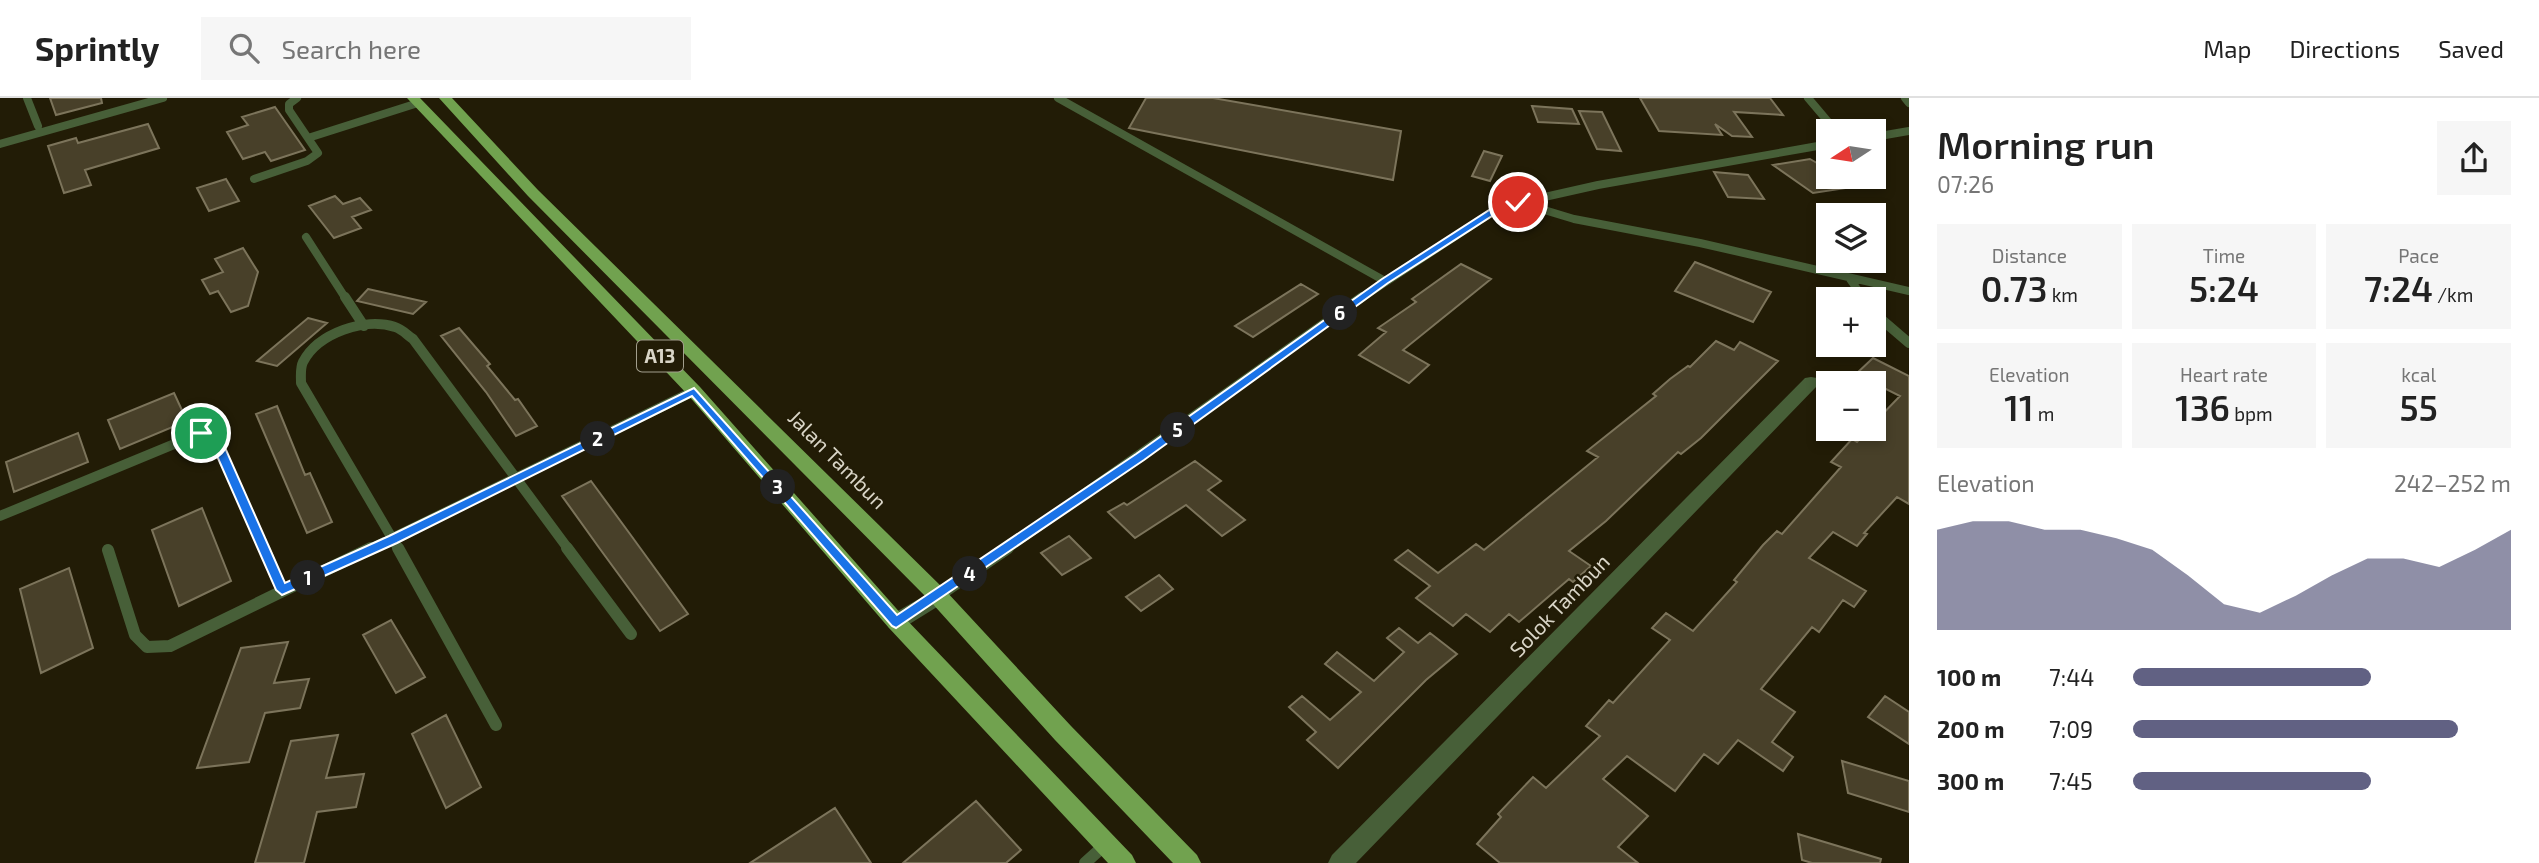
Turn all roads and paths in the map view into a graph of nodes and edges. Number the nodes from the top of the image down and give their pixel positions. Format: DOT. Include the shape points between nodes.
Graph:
graph roads {
  1 [pos="27,98"];
  2 [pos="139,98"];
  3 [pos="163,98"];
  4 [pos="297,98"];
  5 [pos="445,98"];
  6 [pos="1058,98"];
  7 [pos="1808,98"];
  8 [pos="1905,98"];
  9 [pos="416,101"];
  10 [pos="1909,103"];
  11 [pos="1826,119"];
  12 [pos="38,126"];
  13 [pos="1909,131"];
  14 [pos="1886,134"];
  15 [pos="0,137"];
  16 [pos="308,138"];
  17 [pos="0,144"];
  18 [pos="1816,146"];
  19 [pos="254,179"];
  20 [pos="1518,202"];
  21 [pos="306,237"];
  22 [pos="1850,279"];
  23 [pos="1385,281"];
  24 [pos="1856,287"];
  25 [pos="1909,291"];
  26 [pos="1886,325"];
  27 [pos="363,326"];
  28 [pos="1909,343"];
  29 [pos="1811,382"];
  30 [pos="694,391"];
  31 [pos="515,479"];
  32 [pos="0,516"];
  33 [pos="393,539"];
  34 [pos="108,550"];
  35 [pos="282,590"];
  36 [pos="938,596"];
  37 [pos="896,622"];
  38 [pos="631,634"];
  39 [pos="496,725"];
  40 [pos="1106,844"];
  41 [pos="1085,863"];
  42 [pos="1124,863"];
  43 [pos="1189,863"];
  44 [pos="1340,863"];
  1 -- 12 [label="lane"];
  2 -- 12 [label="lane"];
  3 -- 17 [label="lane"];
  4 -- 16 [label="lane" via="289,110"];
  5 -- 36 [label="main road, Jalan Tambun / A13" via="543,202"];
  6 -- 23 [label="lane"];
  7 -- 11 [label="lane"];
  8 -- 10 [label="lane"];
  9 -- 16 [label="lane"];
  9 -- 30 [label="main road, A13"];
  12 -- 15 [label="lane"];
  13 -- 14 [label="lane"];
  16 -- 19 [label="lane" via="318,153 312,159"];
  18 -- 20 [label="lane"];
  20 -- 22 [label="lane" via="1574,219"];
  20 -- 23 [label="lane" via="1500,207"];
  21 -- 27 [label="lane"];
  22 -- 24 [label="lane"];
  22 -- 25 [label="lane"];
  23 -- 36 [label="lane"];
  26 -- 28 [label="lane"];
  27 -- 31 [label="lane" via="397,328 413,339"];
  27 -- 33 [label="lane" via="312,350 302,364 301,383"];
  29 -- 44 [label="street, Solok Tambun"];
  30 -- 31 [label="lane"];
  30 -- 37 [label="main road, A13"];
  31 -- 33 [label="lane"];
  31 -- 38 [label="lane"];
  32 -- 35 [label="lane" via="182,439 208,434 215,437"];
  33 -- 35 [label="lane"];
  33 -- 39 [label="lane"];
  34 -- 35 [label="lane" via="135,635 147,647 179,643"];
  36 -- 37 [label="street"];
  36 -- 43 [label="main road, Jalan Tambun / A13"];
  37 -- 40 [label="main road, A13"];
  40 -- 41 [label="lane"];
  40 -- 42 [label="main road, A13"];
}
